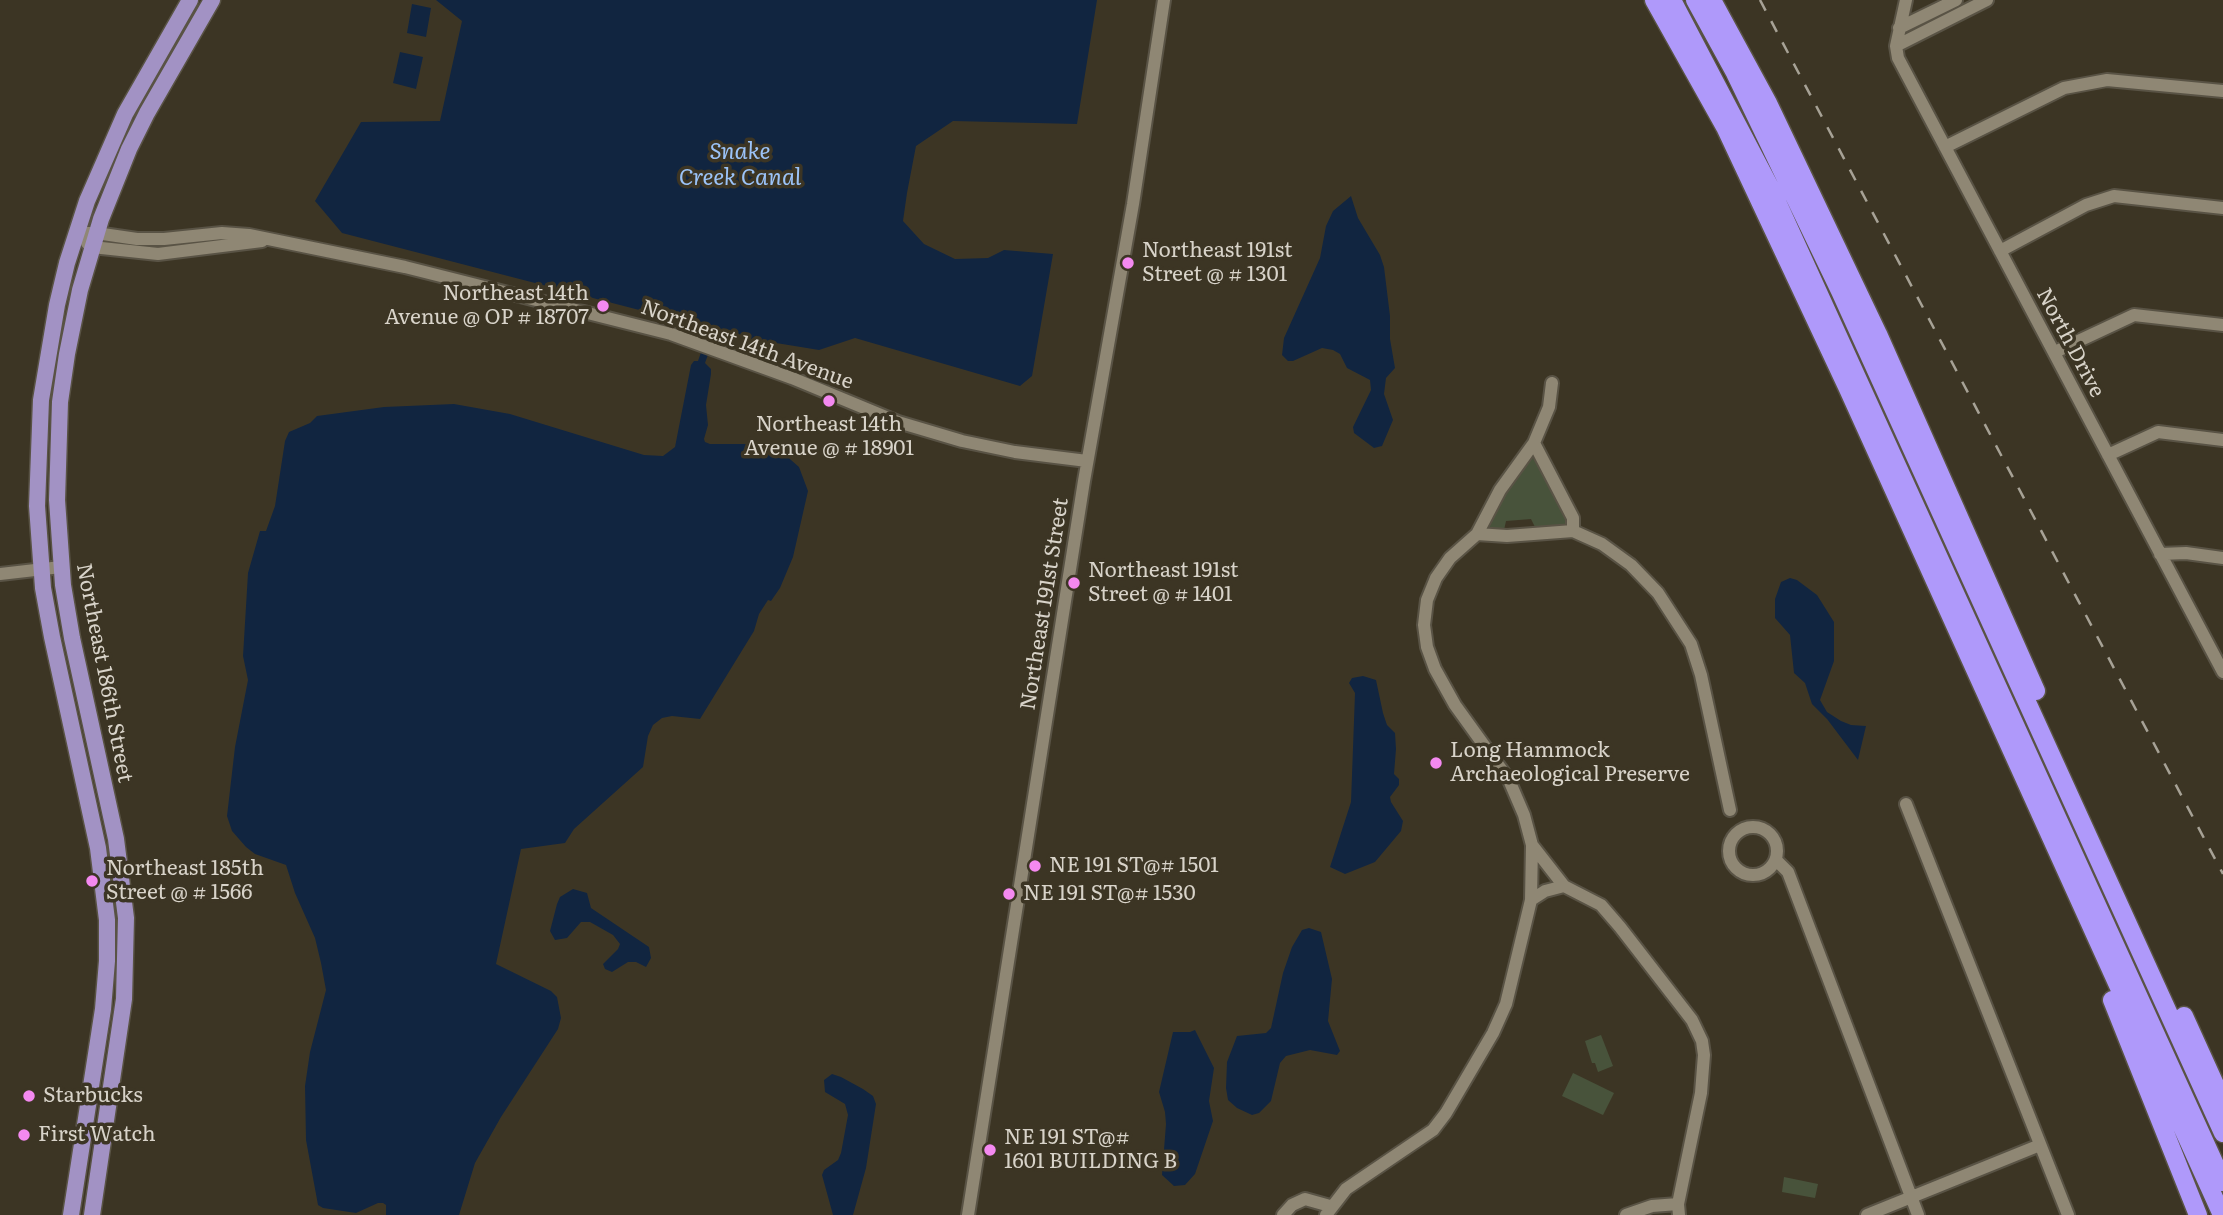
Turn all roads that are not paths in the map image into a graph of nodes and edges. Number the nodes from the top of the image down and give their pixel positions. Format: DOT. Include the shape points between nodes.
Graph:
graph roads {
  1 [pos="190,0"];
  2 [pos="212,0"];
  3 [pos="1164,0"];
  4 [pos="1654,0"];
  5 [pos="1672,0"];
  6 [pos="1695,0"];
  7 [pos="1712,0"];
  8 [pos="1906,0"];
  9 [pos="1956,0"];
  10 [pos="1987,0"];
  11 [pos="1899,28"];
  12 [pos="1896,46"];
  13 [pos="2223,91"];
  14 [pos="1945,147"];
  15 [pos="2223,208"];
  16 [pos="76,233"];
  17 [pos="94,240"];
  18 [pos="2000,251"];
  19 [pos="2223,325"];
  20 [pos="2054,352"];
  21 [pos="1552,383"];
  22 [pos="41,400"];
  23 [pos="60,402"];
  24 [pos="2223,440"];
  25 [pos="1534,443"];
  26 [pos="2108,455"];
  27 [pos="1087,461"];
  28 [pos="1573,531"];
  29 [pos="1477,534"];
  30 [pos="2160,554"];
  31 [pos="2223,558"];
  32 [pos="61,568"];
  33 [pos="41,569"];
  34 [pos="0,573"];
  35 [pos="2223,672"];
  36 [pos="92,727"];
  37 [pos="73,732"];
  38 [pos="1906,804"];
  39 [pos="1730,810"];
  40 [pos="1532,845"];
  41 [pos="1776,860"];
  42 [pos="1564,886"];
  43 [pos="1531,900"];
  44 [pos="106,906"];
  45 [pos="2096,936"];
  46 [pos="127,940"];
  47 [pos="107,945"];
  48 [pos="126,970"];
  49 [pos="2223,1102"];
  50 [pos="2223,1133"];
  51 [pos="2040,1145"];
  52 [pos="2223,1182"];
  53 [pos="1910,1196"];
  54 [pos="1678,1210"];
  55 [pos="1328,1211"];
  56 [pos="71,1215"];
  57 [pos="92,1215"];
  58 [pos="968,1215"];
  59 [pos="1283,1215"];
  60 [pos="1626,1215"];
  61 [pos="1867,1215"];
  62 [pos="1918,1215"];
  63 [pos="2068,1215"];
  64 [pos="2199,1215"];
  65 [pos="2222,1215"];
  1 -- 16 [label="main road, Northeast 186th Street" via="120,124"];
  2 -- 17 [label="main road, Northeast 186th Street" via="138,130"];
  3 -- 27 [label="street, Northeast 191st Street"];
  4 -- 45 [label="highway" via="1731,140"];
  5 -- 52 [label="highway" via="1773,193"];
  6 -- 50 [label="highway" via="1840,291"];
  7 -- 49 [label="highway" via="1768,103 1878,334 2096,828"];
  8 -- 11 [label="street"];
  9 -- 11 [label="street"];
  10 -- 12 [label="street"];
  11 -- 12 [label="street"];
  12 -- 14 [label="street, North Drive"];
  13 -- 14 [label="street" via="2107,80 2064,88"];
  14 -- 18 [label="street, North Drive"];
  15 -- 18 [label="street" via="2114,196 2086,205"];
  16 -- 17 [label="street"];
  16 -- 22 [label="main road, Northeast 186th Street" via="57,305"];
  17 -- 23 [label="main road, Northeast 186th Street" via="73,322"];
  17 -- 27 [label="street, Northeast 14th Avenue" via="158,254 269,239 508,292 671,334 898,422 962,441"];
  18 -- 20 [label="street, North Drive"];
  19 -- 20 [label="street" via="2134,315"];
  20 -- 26 [label="street, North Drive"];
  21 -- 25 [label="street" via="1549,407"];
  22 -- 23 [label="main road"];
  22 -- 33 [label="main road, Northeast 186th Street" via="37,469"];
  23 -- 32 [label="main road, Northeast 186th Street" via="57,500"];
  24 -- 26 [label="street" via="2158,432"];
  25 -- 28 [label="street" via="1573,518"];
  25 -- 29 [label="street" via="1500,490"];
  26 -- 30 [label="street, North Drive"];
  27 -- 58 [label="street, Northeast 191st Street"];
  28 -- 29 [label="street"];
  28 -- 39 [label="street" via="1632,565 1658,593 1691,644"];
  29 -- 40 [label="street" via="1436,578 1427,600 1427,646 1455,705 1510,780"];
  30 -- 31 [label="street"];
  30 -- 35 [label="street, North Drive"];
  32 -- 33 [label="street"];
  32 -- 36 [label="main road, Northeast 186th Street"];
  33 -- 34 [label="street"];
  33 -- 37 [label="main road, Northeast 186th Street"];
  36 -- 37 [label="main road"];
  36 -- 46 [label="main road, Northeast 186th Street" via="120,856"];
  37 -- 44 [label="main road, Northeast 186th Street"];
  38 -- 51 [label="street"];
  40 -- 42 [label="street"];
  40 -- 43 [label="street"];
  41 -- 41 [label="street" via="1762,874 1747,875 1734,867 1729,846 1738,831 1763,829 1775,840"];
  41 -- 53 [label="street" via="1788,872"];
  42 -- 43 [label="street"];
  42 -- 54 [label="street" via="1601,905 1692,1020 1702,1041 1702,1093"];
  43 -- 55 [label="street" via="1506,1004 1446,1113 1433,1129 1346,1189"];
  44 -- 46 [label="main road"];
  44 -- 47 [label="main road, Northeast 186th Street"];
  45 -- 64 [label="highway" via="2105,985"];
  45 -- 65 [label="highway"];
  46 -- 48 [label="main road, Northeast 186th Street"];
  47 -- 48 [label="main road" via="117,951"];
  47 -- 56 [label="main road, Northeast 186th Street" via="103,1009"];
  48 -- 57 [label="main road, Northeast 186th Street"];
  51 -- 53 [label="street"];
  51 -- 63 [label="street"];
  53 -- 61 [label="street"];
  53 -- 62 [label="street"];
  54 -- 60 [label="street" via="1652,1206"];
  55 -- 59 [label="street" via="1305,1199"];
}
